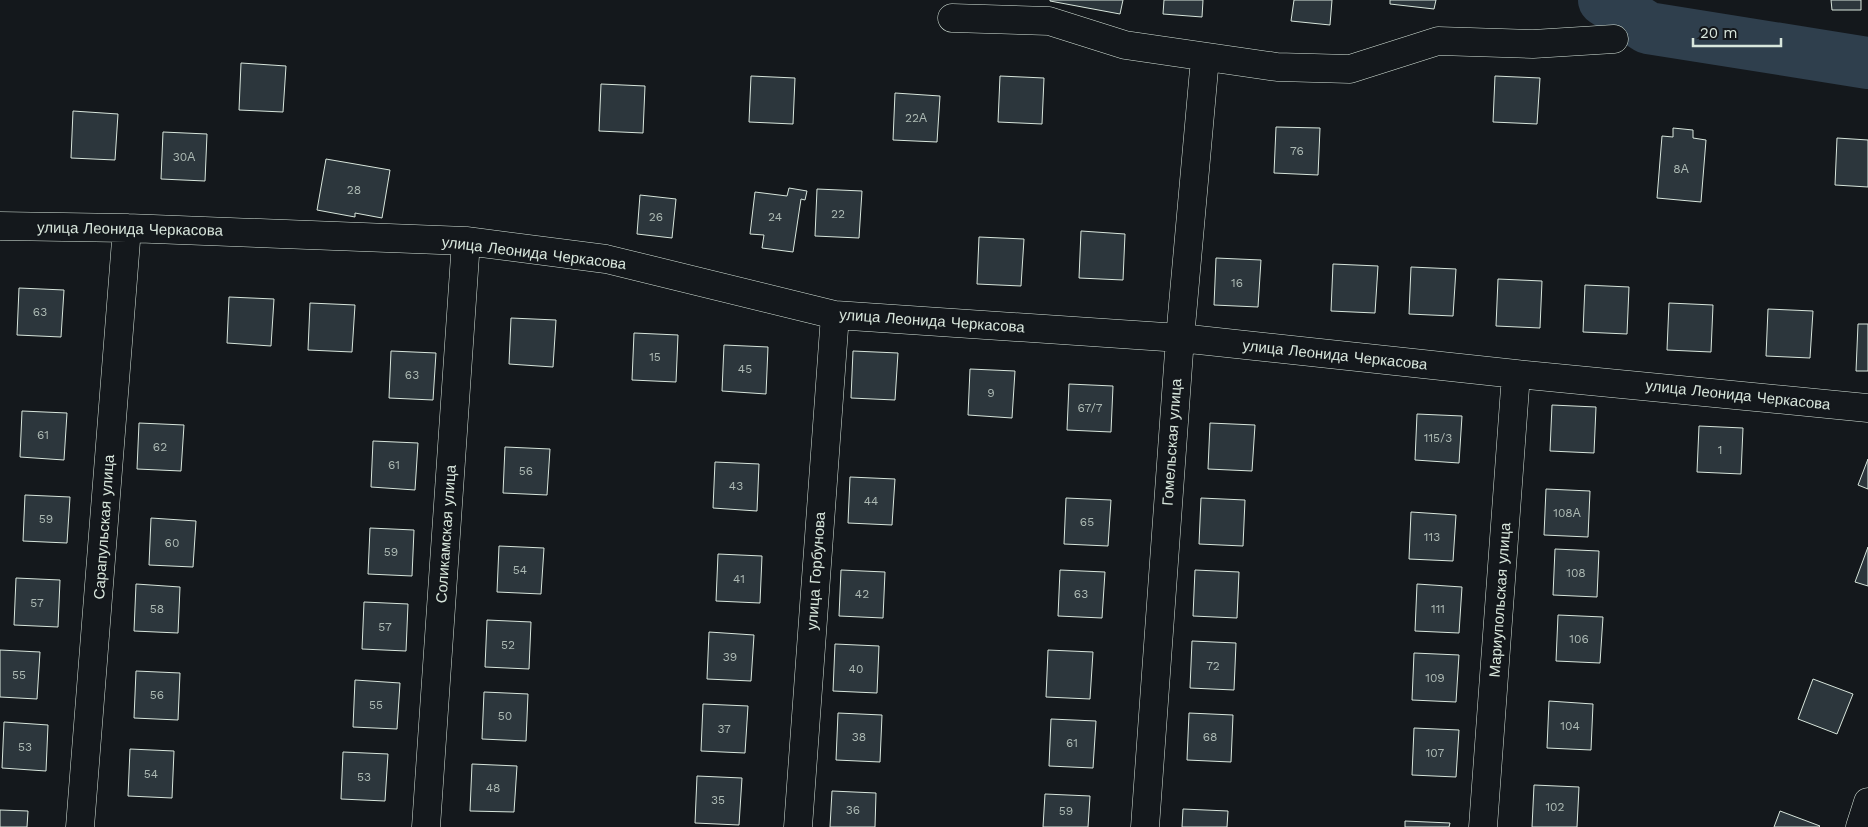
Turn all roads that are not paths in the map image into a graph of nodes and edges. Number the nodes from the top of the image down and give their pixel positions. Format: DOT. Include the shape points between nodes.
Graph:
graph roads {
  1 [pos="952,18"];
  2 [pos="1614,39"];
  3 [pos="1205,58"];
  4 [pos="0,226"];
  5 [pos="127,228"];
  6 [pos="466,241"];
  7 [pos="835,315"];
  8 [pos="1180,338"];
  9 [pos="1516,374"];
  10 [pos="1868,408"];
  11 [pos="1868,802"];
  12 [pos="80,827"];
  13 [pos="426,827"];
  14 [pos="798,827"];
  15 [pos="1145,827"];
  16 [pos="1483,827"];
  17 [pos="1860,827"];
  1 -- 3 [label="street" via="1049,22 1125,45"];
  2 -- 3 [label="street" via="1533,44 1438,40 1350,69 1276,67"];
  3 -- 8 [label="street, Гомельская улица"];
  4 -- 5 [label="street, улица Леонида Черкасова"];
  5 -- 6 [label="street, улица Леонида Черкасова"];
  5 -- 12 [label="street, Сарапульская улица"];
  6 -- 7 [label="street, улица Леонида Черкасова" via="606,259"];
  6 -- 13 [label="street, Соликамская улица"];
  7 -- 8 [label="street, улица Леонида Черкасова"];
  7 -- 14 [label="street, улица Горбунова"];
  8 -- 9 [label="street, улица Леонида Черкасова"];
  8 -- 15 [label="street, Гомельская улица"];
  9 -- 10 [label="street, улица Леонида Черкасова"];
  9 -- 16 [label="street, Мариупольская улица"];
  11 -- 17 [label="street"];
}
